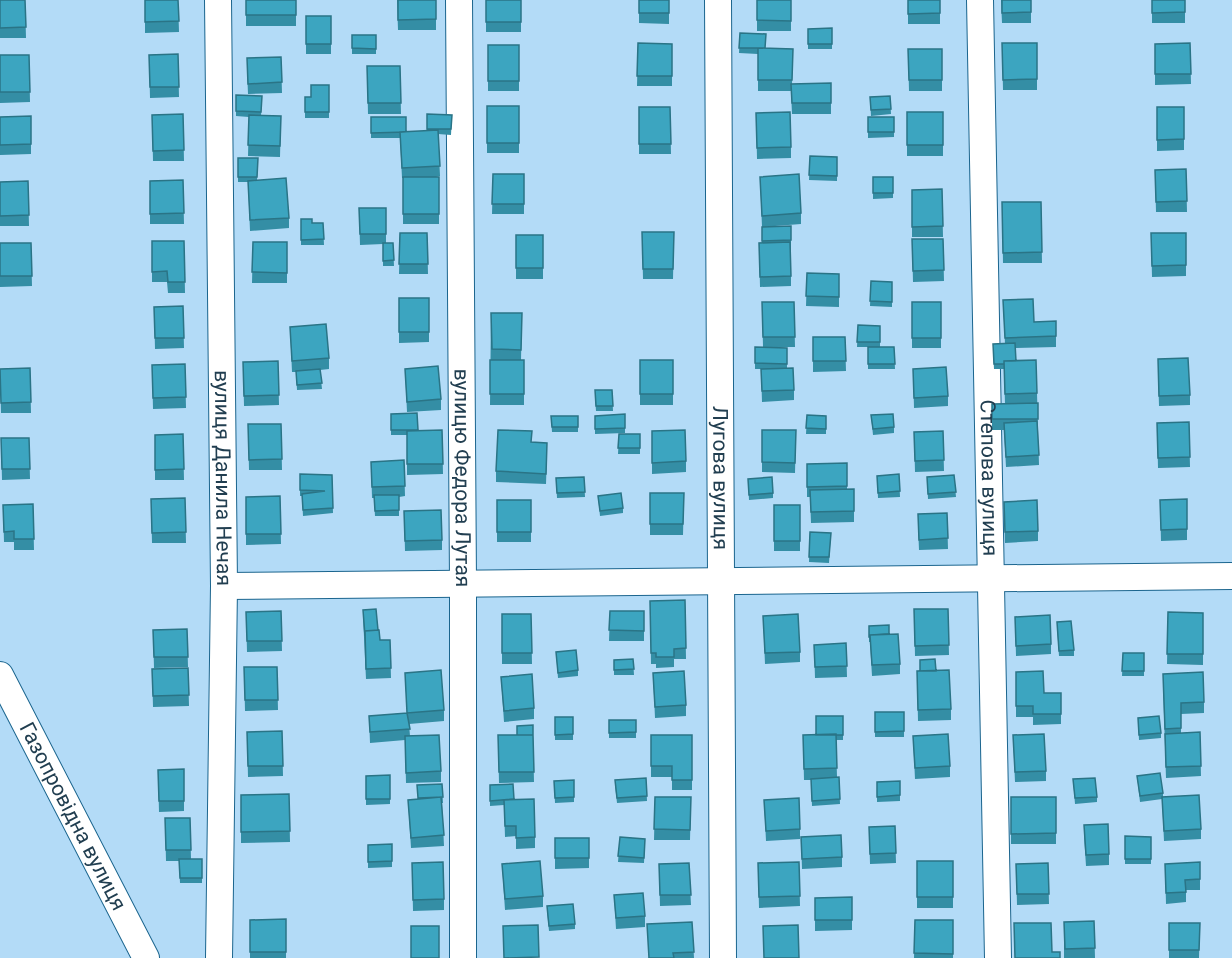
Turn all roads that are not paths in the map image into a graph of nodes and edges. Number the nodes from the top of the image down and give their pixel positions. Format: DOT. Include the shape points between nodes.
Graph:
graph roads {
  1 [pos="218,0"];
  2 [pos="459,0"];
  3 [pos="718,0"];
  4 [pos="981,0"];
  5 [pos="1232,576"];
  6 [pos="991,578"];
  7 [pos="721,581"];
  8 [pos="464,583"];
  9 [pos="224,586"];
  10 [pos="0,675"];
  11 [pos="146,958"];
  12 [pos="219,958"];
  13 [pos="463,958"];
  14 [pos="723,958"];
  15 [pos="999,958"];
  1 -- 9 [label="street, вулиця Данила Нечая"];
  2 -- 8 [label="street, вулицю Федора Лутая"];
  3 -- 7 [label="street, Лугова вулиця"];
  4 -- 6 [label="street, Степова вулиця"];
  5 -- 6 [label="street"];
  6 -- 7 [label="street"];
  6 -- 15 [label="street, Степова вулиця"];
  7 -- 8 [label="street"];
  7 -- 14 [label="street, Лугова вулиця"];
  8 -- 9 [label="street"];
  8 -- 13 [label="street, вулицю Федора Лутая"];
  9 -- 12 [label="street, вулиця Данила Нечая"];
  10 -- 11 [label="street, Газопровідна вулиця"];
}
